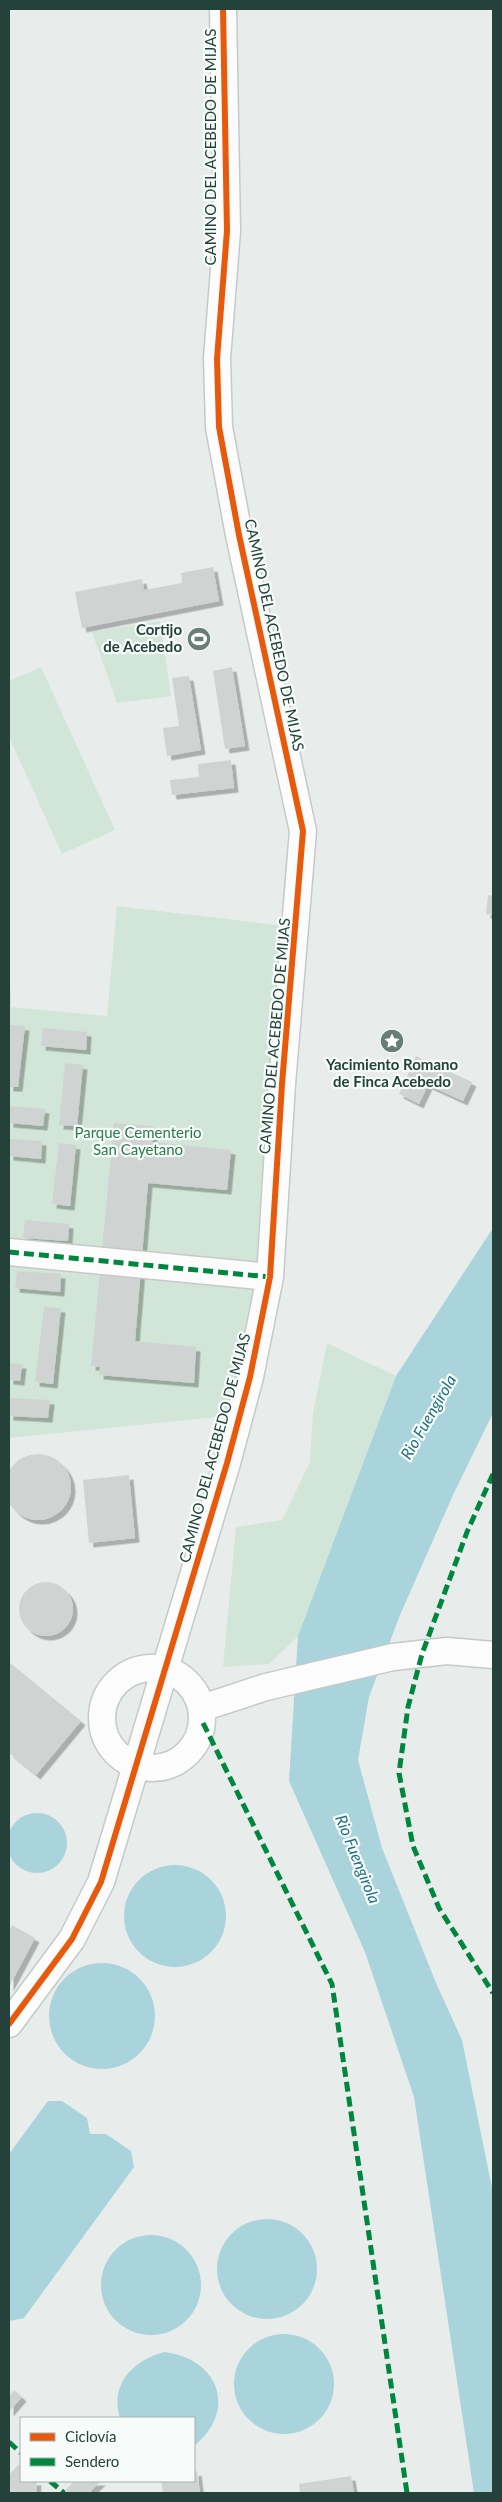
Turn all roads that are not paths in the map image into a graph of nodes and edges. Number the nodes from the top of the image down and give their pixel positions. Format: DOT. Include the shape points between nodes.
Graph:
graph roads {
  1 [pos="223,9"];
  2 [pos="9,1252"];
  3 [pos="270,1277"];
  4 [pos="493,1654"];
  5 [pos="166,1670"];
  6 [pos="202,1708"];
  7 [pos="136,1766"];
  8 [pos="9,2024"];
  1 -- 3 [label="street, CAMINO DEL ACEBEDO DE MIJAS" via="227,231 217,359 219,427 303,831"];
  2 -- 3 [label="street"];
  3 -- 5 [label="street, CAMINO DEL ACEBEDO DE MIJAS" via="245,1396"];
  4 -- 6 [label="street" via="448,1651 393,1656 266,1687"];
  5 -- 6 [label="street" via="180,1676 195,1691"];
  5 -- 7 [label="street, CAMINO DEL ACEBEDO DE MIJAS"];
  5 -- 7 [label="street" via="150,1667 128,1674 115,1684 106,1698 102,1716 105,1737 114,1752"];
  6 -- 7 [label="street" via="203,1723 194,1747 185,1758 159,1769"];
  7 -- 8 [label="street, CAMINO DEL ACEBEDO DE MIJAS" via="101,1882 89,1908 72,1939"];
}
